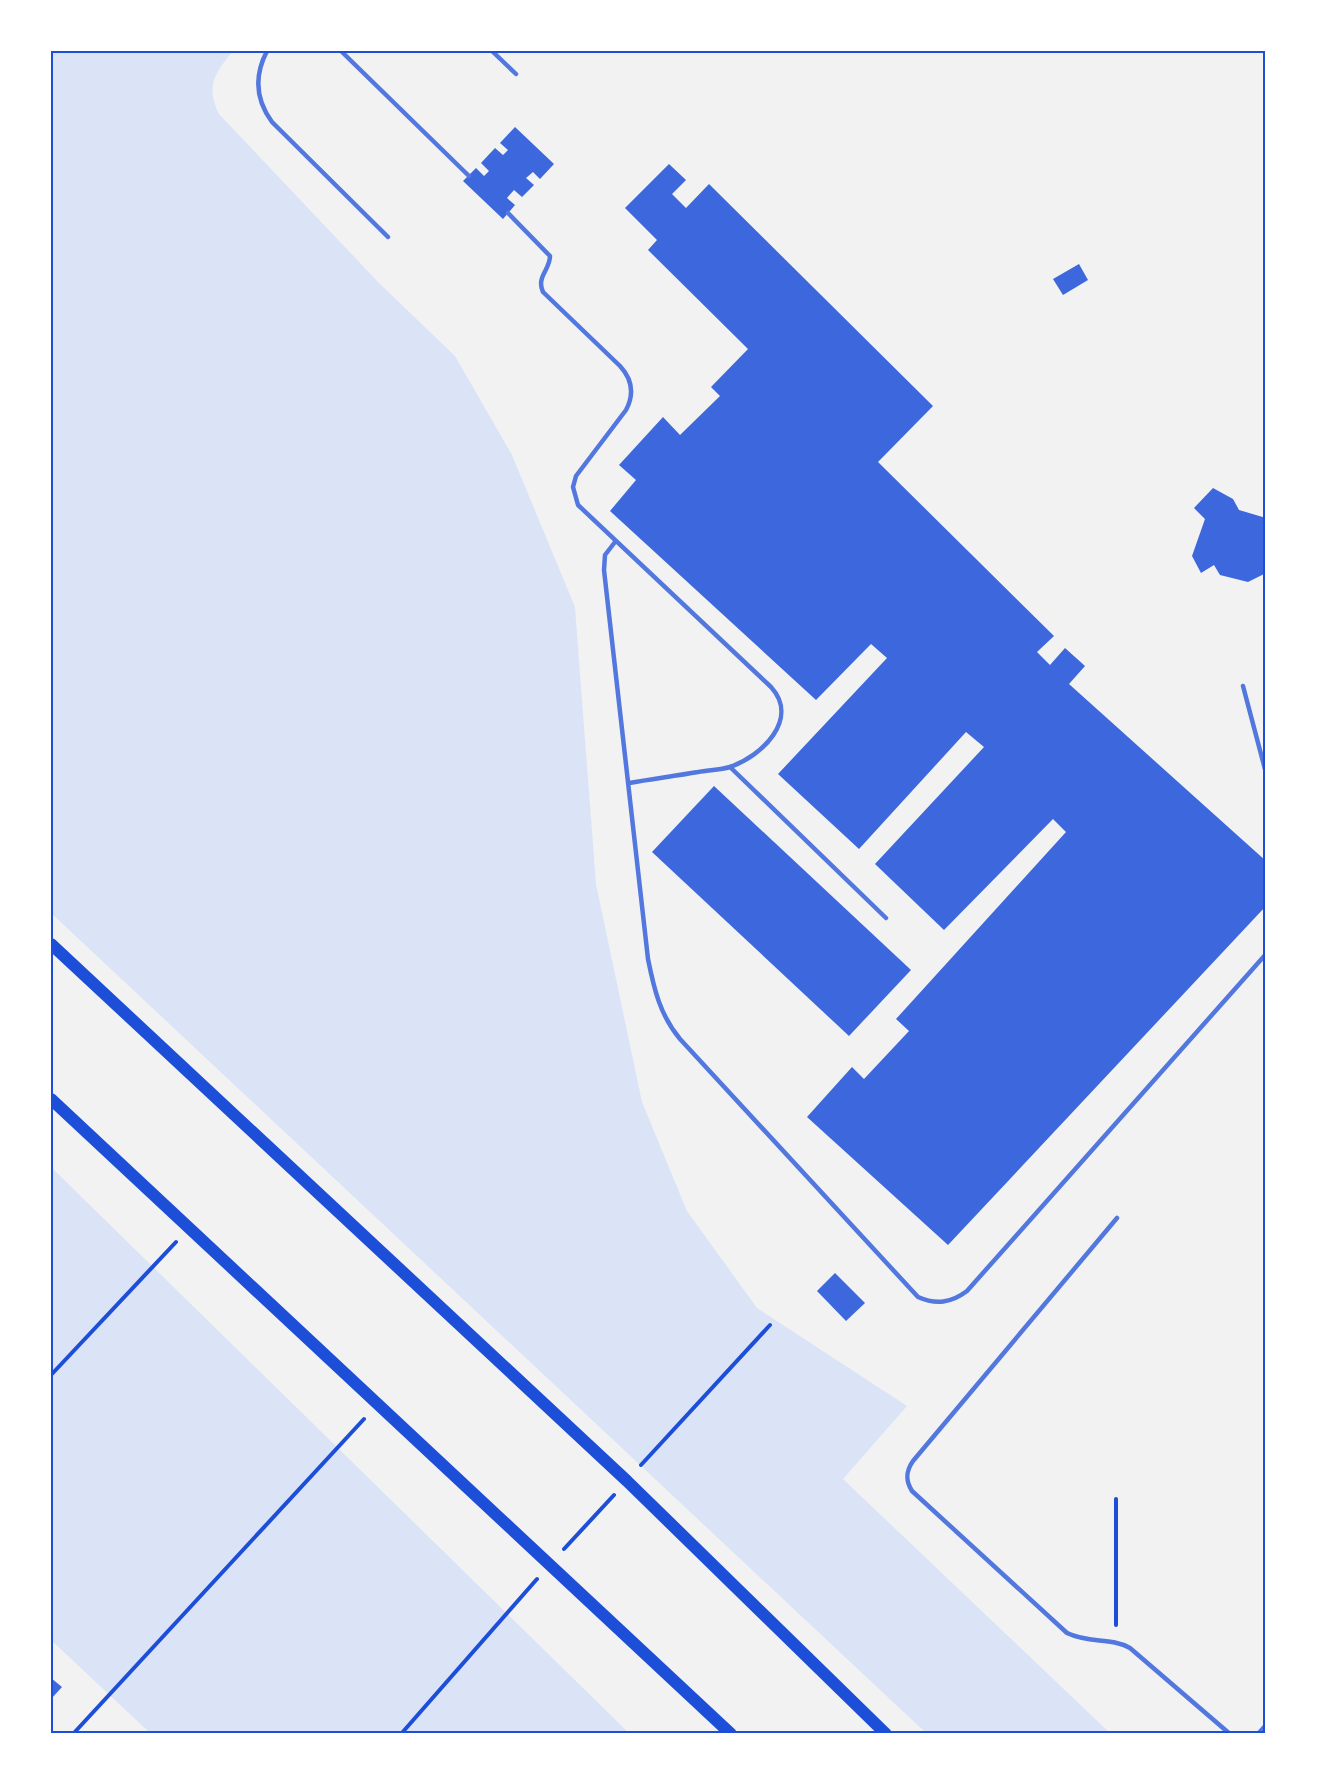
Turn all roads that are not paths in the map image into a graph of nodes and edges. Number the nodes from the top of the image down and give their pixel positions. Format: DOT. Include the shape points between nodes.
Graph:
graph roads {
  1 [pos="267,51"];
  2 [pos="341,51"];
  3 [pos="492,51"];
  4 [pos="516,74"];
  5 [pos="469,176"];
  6 [pos="508,213"];
  7 [pos="388,237"];
  8 [pos="615,542"];
  9 [pos="1243,686"];
  10 [pos="730,767"];
  11 [pos="1266,773"];
  12 [pos="629,783"];
  13 [pos="886,918"];
  14 [pos="51,944"];
  15 [pos="1266,954"];
  16 [pos="51,1099"];
  17 [pos="1117,1218"];
  18 [pos="1266,1725"];
  19 [pos="731,1734"];
  20 [pos="886,1734"];
  21 [pos="1230,1734"];
  22 [pos="1258,1734"];
  1 -- 7 [label="lane" via="258,75 265,112"];
  2 -- 5 [label="lane"];
  3 -- 4 [label="lane"];
  6 -- 8 [label="lane" via="550,256 540,280 543,292 620,366 632,385 626,410 582,466 573,487 578,505"];
  8 -- 10 [label="lane" via="776,693 782,717 775,734 753,754"];
  8 -- 12 [label="lane" via="603,562"];
  9 -- 11 [label="lane"];
  10 -- 12 [label="lane"];
  10 -- 13 [label="lane"];
  12 -- 15 [label="lane" via="648,959 657,999 670,1028 910,1289 927,1301 948,1301 967,1291"];
  14 -- 20 [label="main road" via="627,1481"];
  16 -- 19 [label="main road"];
  17 -- 21 [label="lane" via="913,1461 906,1479 912,1491 1067,1633 1130,1648"];
  18 -- 22 [label="lane"];
}
